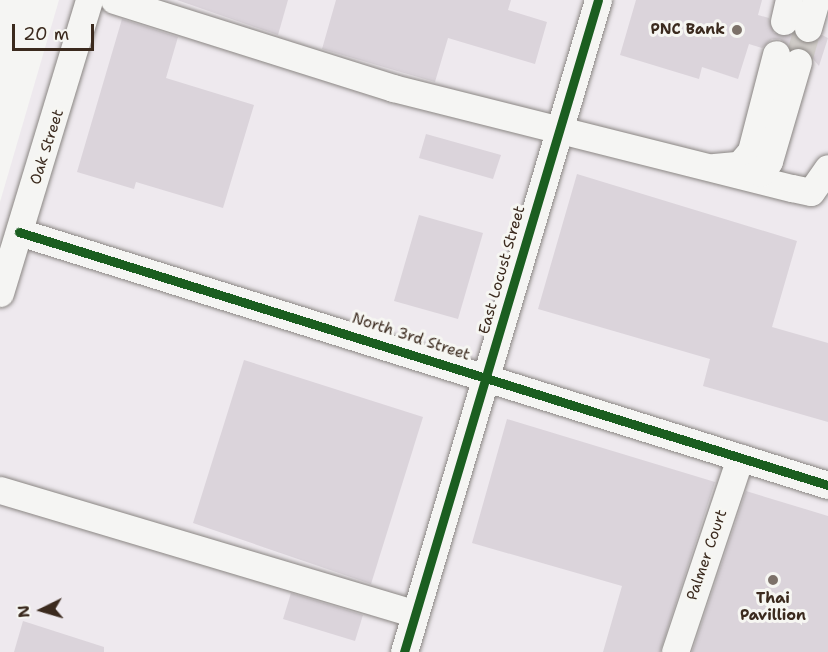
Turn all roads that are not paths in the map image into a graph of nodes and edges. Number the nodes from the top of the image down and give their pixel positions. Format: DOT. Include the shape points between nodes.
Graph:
graph roads {
  1 [pos="89,0"];
  2 [pos="114,0"];
  3 [pos="598,0"];
  4 [pos="816,0"];
  5 [pos="828,5"];
  6 [pos="800,18"];
  7 [pos="560,127"];
  8 [pos="828,168"];
  9 [pos="741,174"];
  10 [pos="19,232"];
  11 [pos="0,293"];
  12 [pos="486,377"];
  13 [pos="740,458"];
  14 [pos="828,484"];
  15 [pos="0,490"];
  16 [pos="415,615"];
  17 [pos="404,652"];
  18 [pos="675,652"];
  1 -- 10 [label="street, Oak Street"];
  2 -- 7 [label="street" via="393,88"];
  3 -- 7 [label="street, East Locust Street"];
  4 -- 6 [label="street"];
  5 -- 6 [label="street"];
  7 -- 9 [label="street"];
  7 -- 12 [label="street, East Locust Street"];
  8 -- 9 [label="street" via="811,192"];
  9 -- 9 [label="street" via="739,165 751,151 793,60 769,161 761,173"];
  10 -- 11 [label="street, Oak Street"];
  10 -- 12 [label="street, North 3rd Street"];
  12 -- 13 [label="street, North 3rd Street"];
  12 -- 16 [label="street, East Locust Street"];
  13 -- 14 [label="street, North 3rd Street"];
  13 -- 18 [label="street, Palmer Court"];
  15 -- 16 [label="street"];
  16 -- 17 [label="street, East Locust Street"];
}
